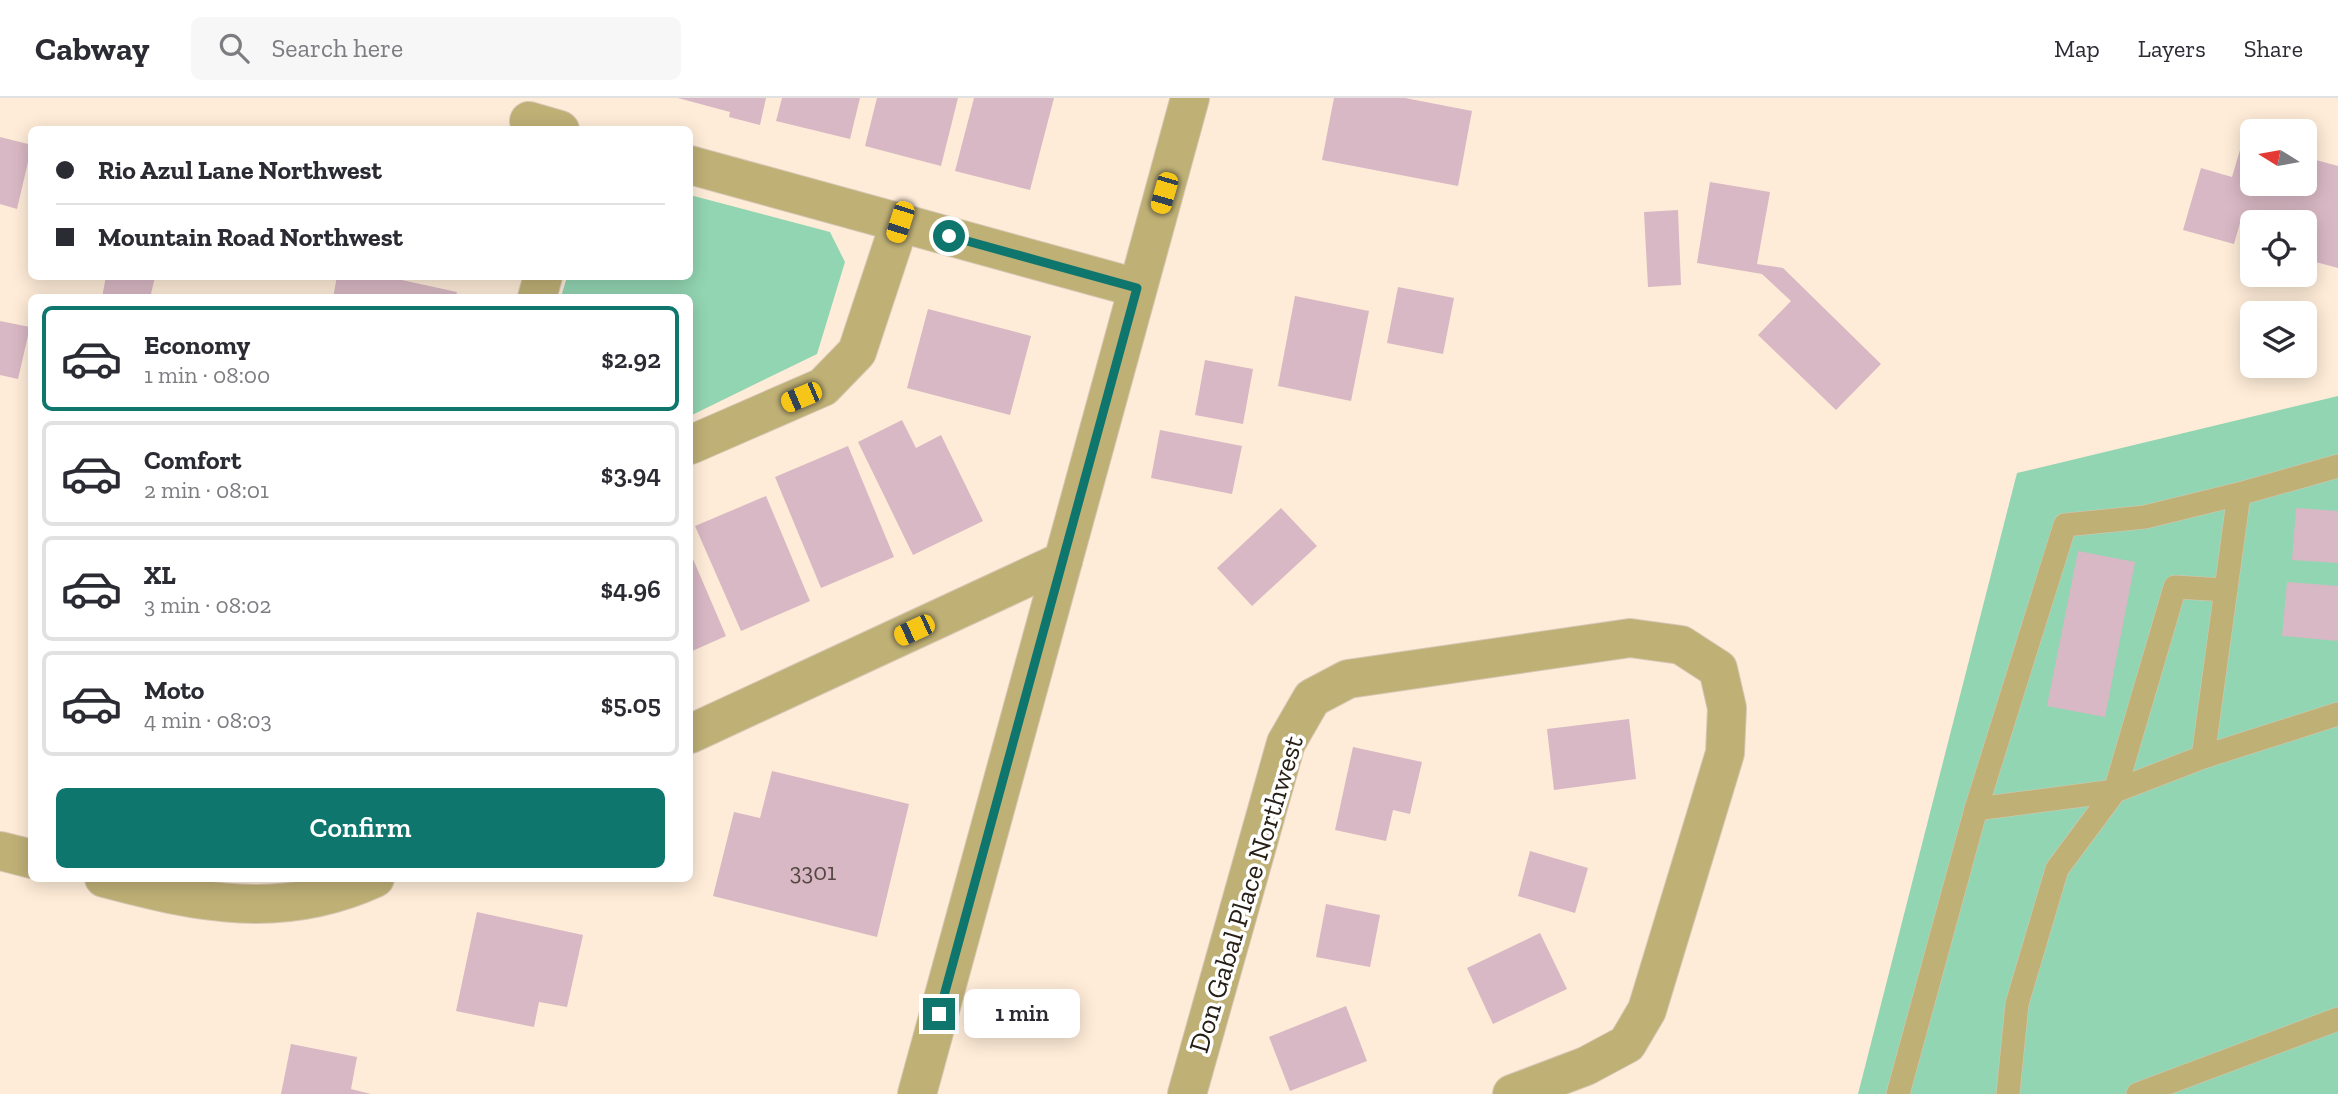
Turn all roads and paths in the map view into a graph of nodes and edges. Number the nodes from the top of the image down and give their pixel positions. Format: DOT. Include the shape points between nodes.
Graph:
graph roads {
  1 [pos="1190,98"];
  2 [pos="693,166"];
  3 [pos="900,222"];
  4 [pos="1137,288"];
  5 [pos="693,444"];
  6 [pos="2338,466"];
  7 [pos="2239,494"];
  8 [pos="1063,561"];
  9 [pos="2226,590"];
  10 [pos="2338,714"];
  11 [pos="693,732"];
  12 [pos="2203,757"];
  13 [pos="2115,791"];
  14 [pos="1976,809"];
  15 [pos="0,851"];
  16 [pos="28,858"];
  17 [pos="119,882"];
  18 [pos="367,882"];
  19 [pos="2338,1019"];
  20 [pos="917,1094"];
  21 [pos="1187,1094"];
  22 [pos="1512,1094"];
  23 [pos="1898,1094"];
  24 [pos="2008,1094"];
  25 [pos="2138,1094"];
  1 -- 4 [label="street"];
  2 -- 3 [label="street"];
  3 -- 4 [label="street"];
  3 -- 5 [label="street" via="857,352 823,387"];
  4 -- 8 [label="street"];
  6 -- 7 [label="lane"];
  7 -- 9 [label="lane"];
  7 -- 14 [label="lane" via="2145,517 2065,525"];
  8 -- 11 [label="street"];
  8 -- 20 [label="street"];
  9 -- 12 [label="lane"];
  9 -- 13 [label="lane" via="2175,587"];
  10 -- 12 [label="lane"];
  12 -- 13 [label="lane"];
  13 -- 14 [label="lane"];
  13 -- 24 [label="lane" via="2057,869 2017,1004"];
  14 -- 23 [label="lane"];
  15 -- 16 [label="street"];
  17 -- 18 [label="street" via="174,897 241,906 298,902"];
  19 -- 25 [label="lane"];
  21 -- 22 [label="street, Don Gabal Place Northwest" via="1286,743 1312,698 1348,679 1630,638 1681,645 1718,669 1727,708 1725,753 1647,1010 1626,1044 1586,1066"];
}
